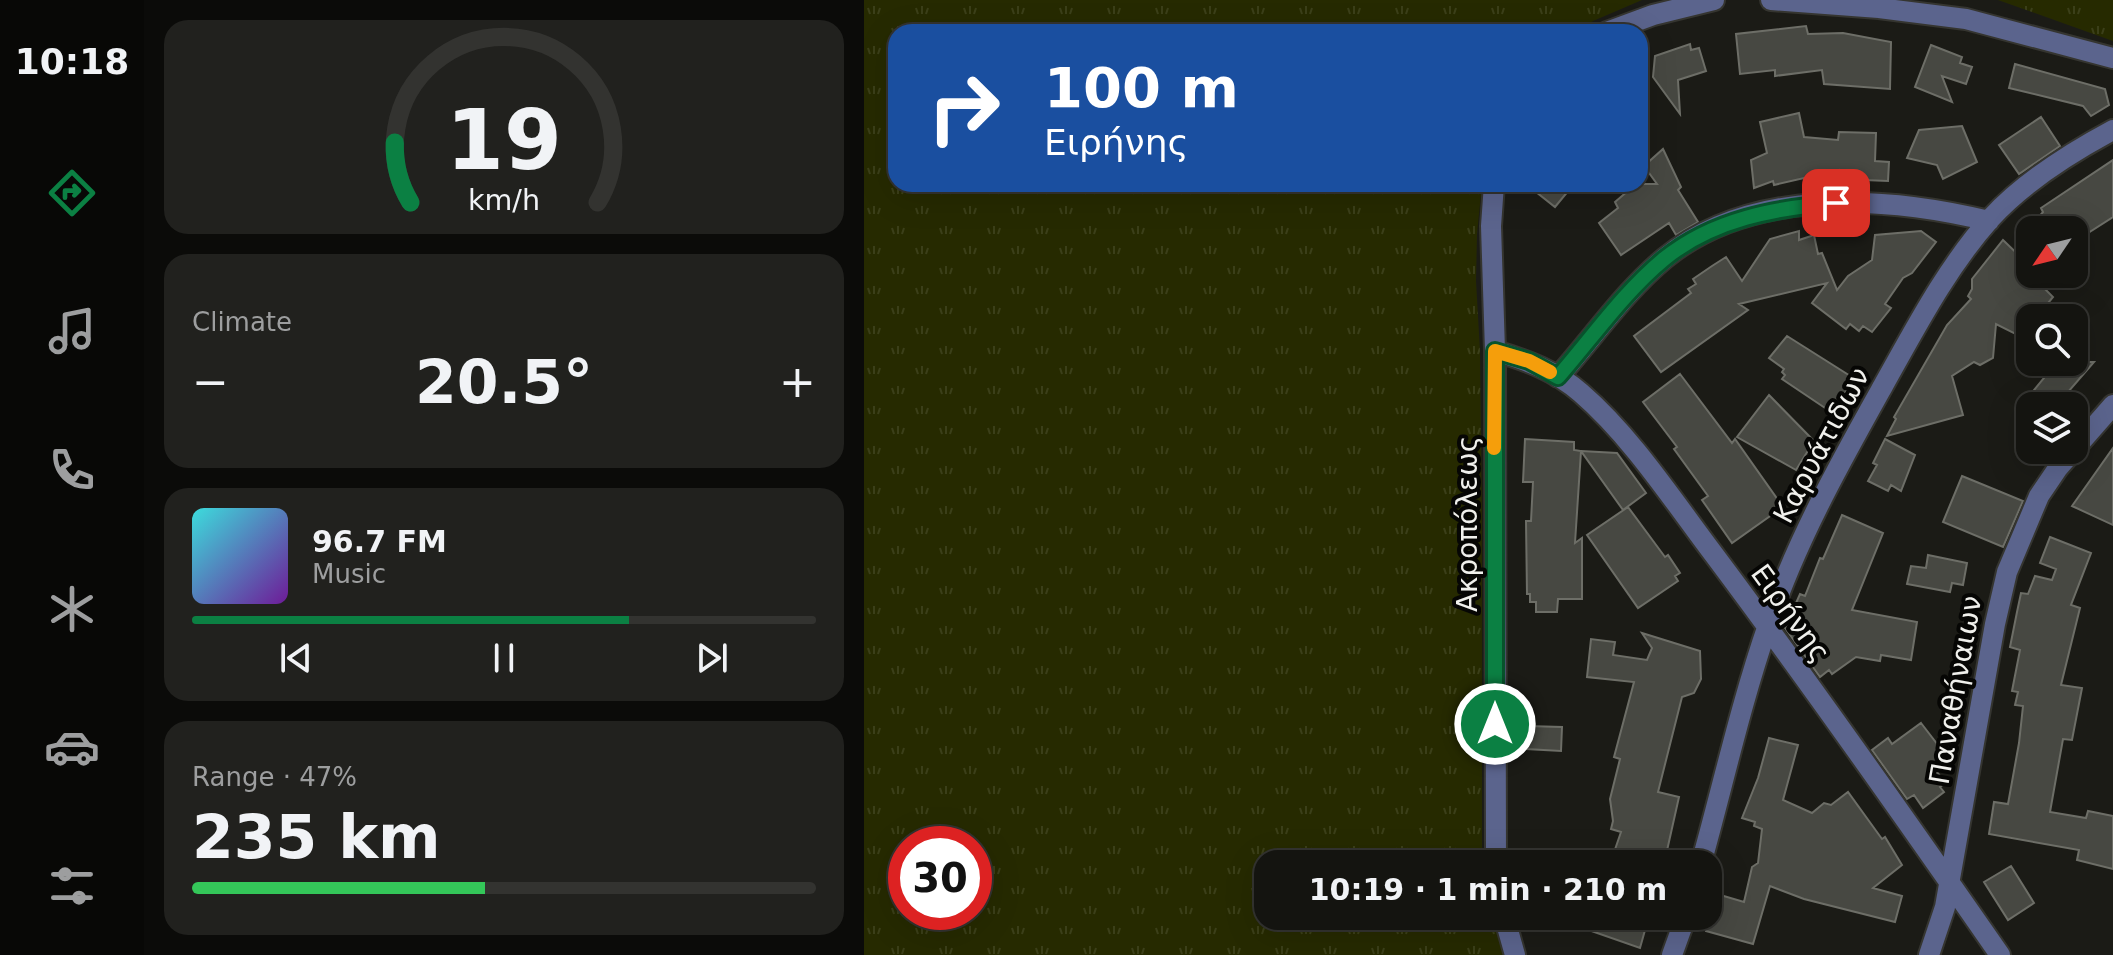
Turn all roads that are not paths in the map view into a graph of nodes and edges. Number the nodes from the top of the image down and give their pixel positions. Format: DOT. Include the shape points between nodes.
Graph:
graph roads {
  1 [pos="1714,0"];
  2 [pos="1771,0"];
  3 [pos="1629,24"];
  4 [pos="2113,58"];
  5 [pos="2113,130"];
  6 [pos="1493,192"];
  7 [pos="1989,221"];
  8 [pos="1495,351"];
  9 [pos="1558,377"];
  10 [pos="2113,405"];
  11 [pos="1767,626"];
  12 [pos="1496,850"];
  13 [pos="1705,850"];
  14 [pos="1950,883"];
  15 [pos="1508,930"];
  16 [pos="1681,930"];
  17 [pos="1515,955"];
  18 [pos="1672,955"];
  19 [pos="1929,955"];
  20 [pos="2000,955"];
  1 -- 3 [label="street"];
  2 -- 4 [label="street" via="1966,19"];
  5 -- 7 [label="street, Καρυάτιδων" via="2024,189"];
  6 -- 8 [label="street, Ακροπόλεως"];
  7 -- 9 [label="street" via="1929,208 1836,203 1765,211 1728,224 1658,264"];
  7 -- 11 [label="street, Καρυάτιδων" via="1948,275 1836,470"];
  8 -- 9 [label="street, Ειρήνης"];
  8 -- 12 [label="street, Ακροπόλεως"];
  9 -- 11 [label="street, Ειρήνης" via="1618,431"];
  10 -- 14 [label="street, Παναθήναιων" via="2045,486 2007,572"];
  11 -- 13 [label="street, Καρυάτιδων"];
  11 -- 14 [label="street, Ειρήνης"];
  14 -- 19 [label="street, Παναθήναιων"];
  14 -- 20 [label="street, Ειρήνης"];
  15 -- 17 [label="street"];
  16 -- 18 [label="street"];
}
